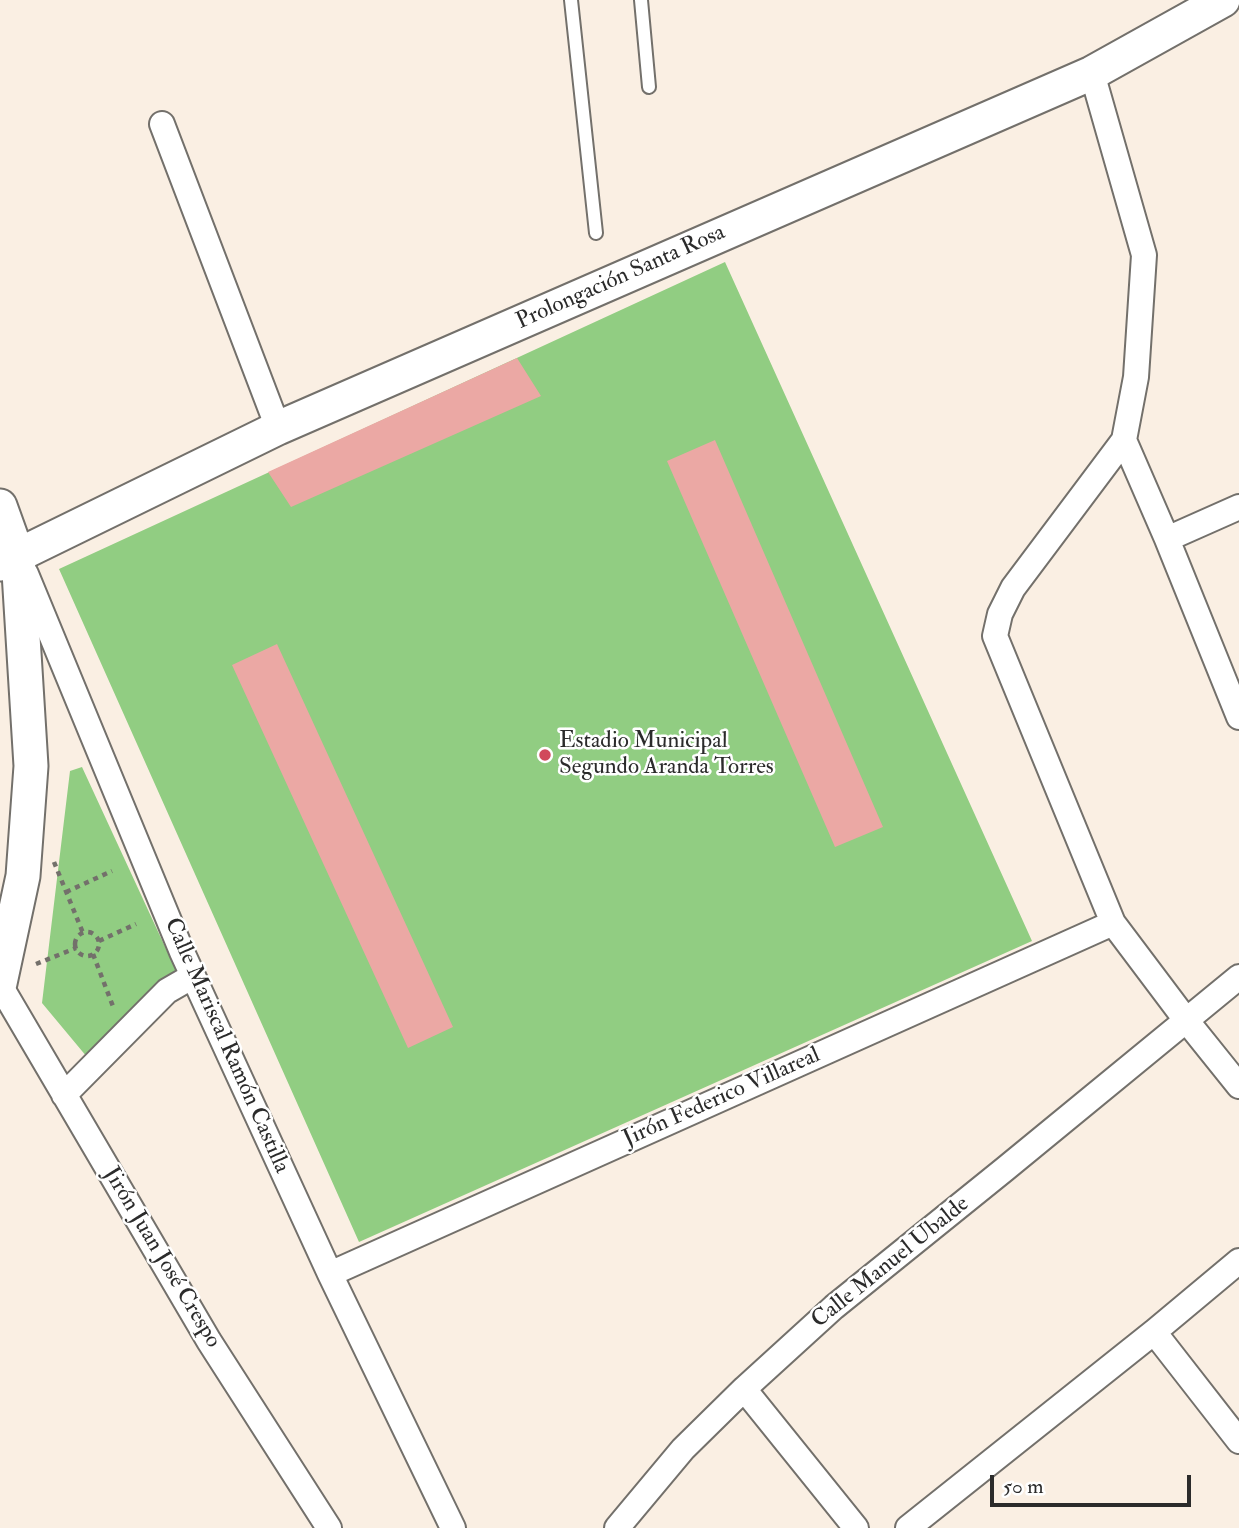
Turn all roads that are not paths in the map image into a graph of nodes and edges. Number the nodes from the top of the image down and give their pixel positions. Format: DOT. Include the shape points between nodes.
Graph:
graph roads {
  1 [pos="571,0"];
  2 [pos="641,0"];
  3 [pos="1223,0"];
  4 [pos="1092,73"];
  5 [pos="649,87"];
  6 [pos="162,124"];
  7 [pos="596,233"];
  8 [pos="278,428"];
  9 [pos="1124,440"];
  10 [pos="0,506"];
  11 [pos="1239,507"];
  12 [pos="1167,539"];
  13 [pos="9,560"];
  14 [pos="1239,715"];
  15 [pos="1113,923"];
  16 [pos="193,976"];
  17 [pos="1239,977"];
  18 [pos="0,984"];
  19 [pos="1186,1020"];
  20 [pos="1239,1086"];
  21 [pos="64,1095"];
  22 [pos="1239,1261"];
  23 [pos="330,1274"];
  24 [pos="1154,1332"];
  25 [pos="744,1389"];
  26 [pos="1239,1441"];
  27 [pos="329,1528"];
  28 [pos="453,1528"];
  29 [pos="617,1528"];
  30 [pos="856,1528"];
  31 [pos="908,1528"];
  1 -- 7 [label="lane"];
  2 -- 5 [label="lane"];
  3 -- 4 [label="street, Prolongación Santa Rosa"];
  4 -- 8 [label="street, Prolongación Santa Rosa"];
  4 -- 9 [label="street" via="1144,255 1136,377"];
  6 -- 8 [label="street"];
  8 -- 13 [label="street, Prolongación Santa Rosa"];
  9 -- 12 [label="street"];
  9 -- 15 [label="street" via="1013,588 995,636"];
  10 -- 13 [label="street"];
  11 -- 12 [label="street"];
  12 -- 14 [label="street"];
  13 -- 16 [label="street, Calle Mariscal Ramón Castilla"];
  13 -- 18 [label="street" via="31,766 23,876"];
  15 -- 19 [label="street"];
  15 -- 23 [label="street, Jirón Federico Villareal"];
  16 -- 21 [label="street" via="167,992"];
  16 -- 23 [label="street, Calle Mariscal Ramón Castilla"];
  17 -- 19 [label="street, Calle Manuel Ubalde"];
  18 -- 21 [label="street, Jirón Juan José Crespo"];
  19 -- 20 [label="street"];
  19 -- 25 [label="street, Calle Manuel Ubalde" via="834,1307"];
  21 -- 27 [label="street, Jirón Juan José Crespo" via="209,1341"];
  22 -- 24 [label="street"];
  23 -- 28 [label="street, Calle Mariscal Ramón Castilla"];
  24 -- 26 [label="street"];
  24 -- 31 [label="street"];
  25 -- 29 [label="street, Calle Manuel Ubalde" via="683,1449"];
  25 -- 30 [label="street"];
}
